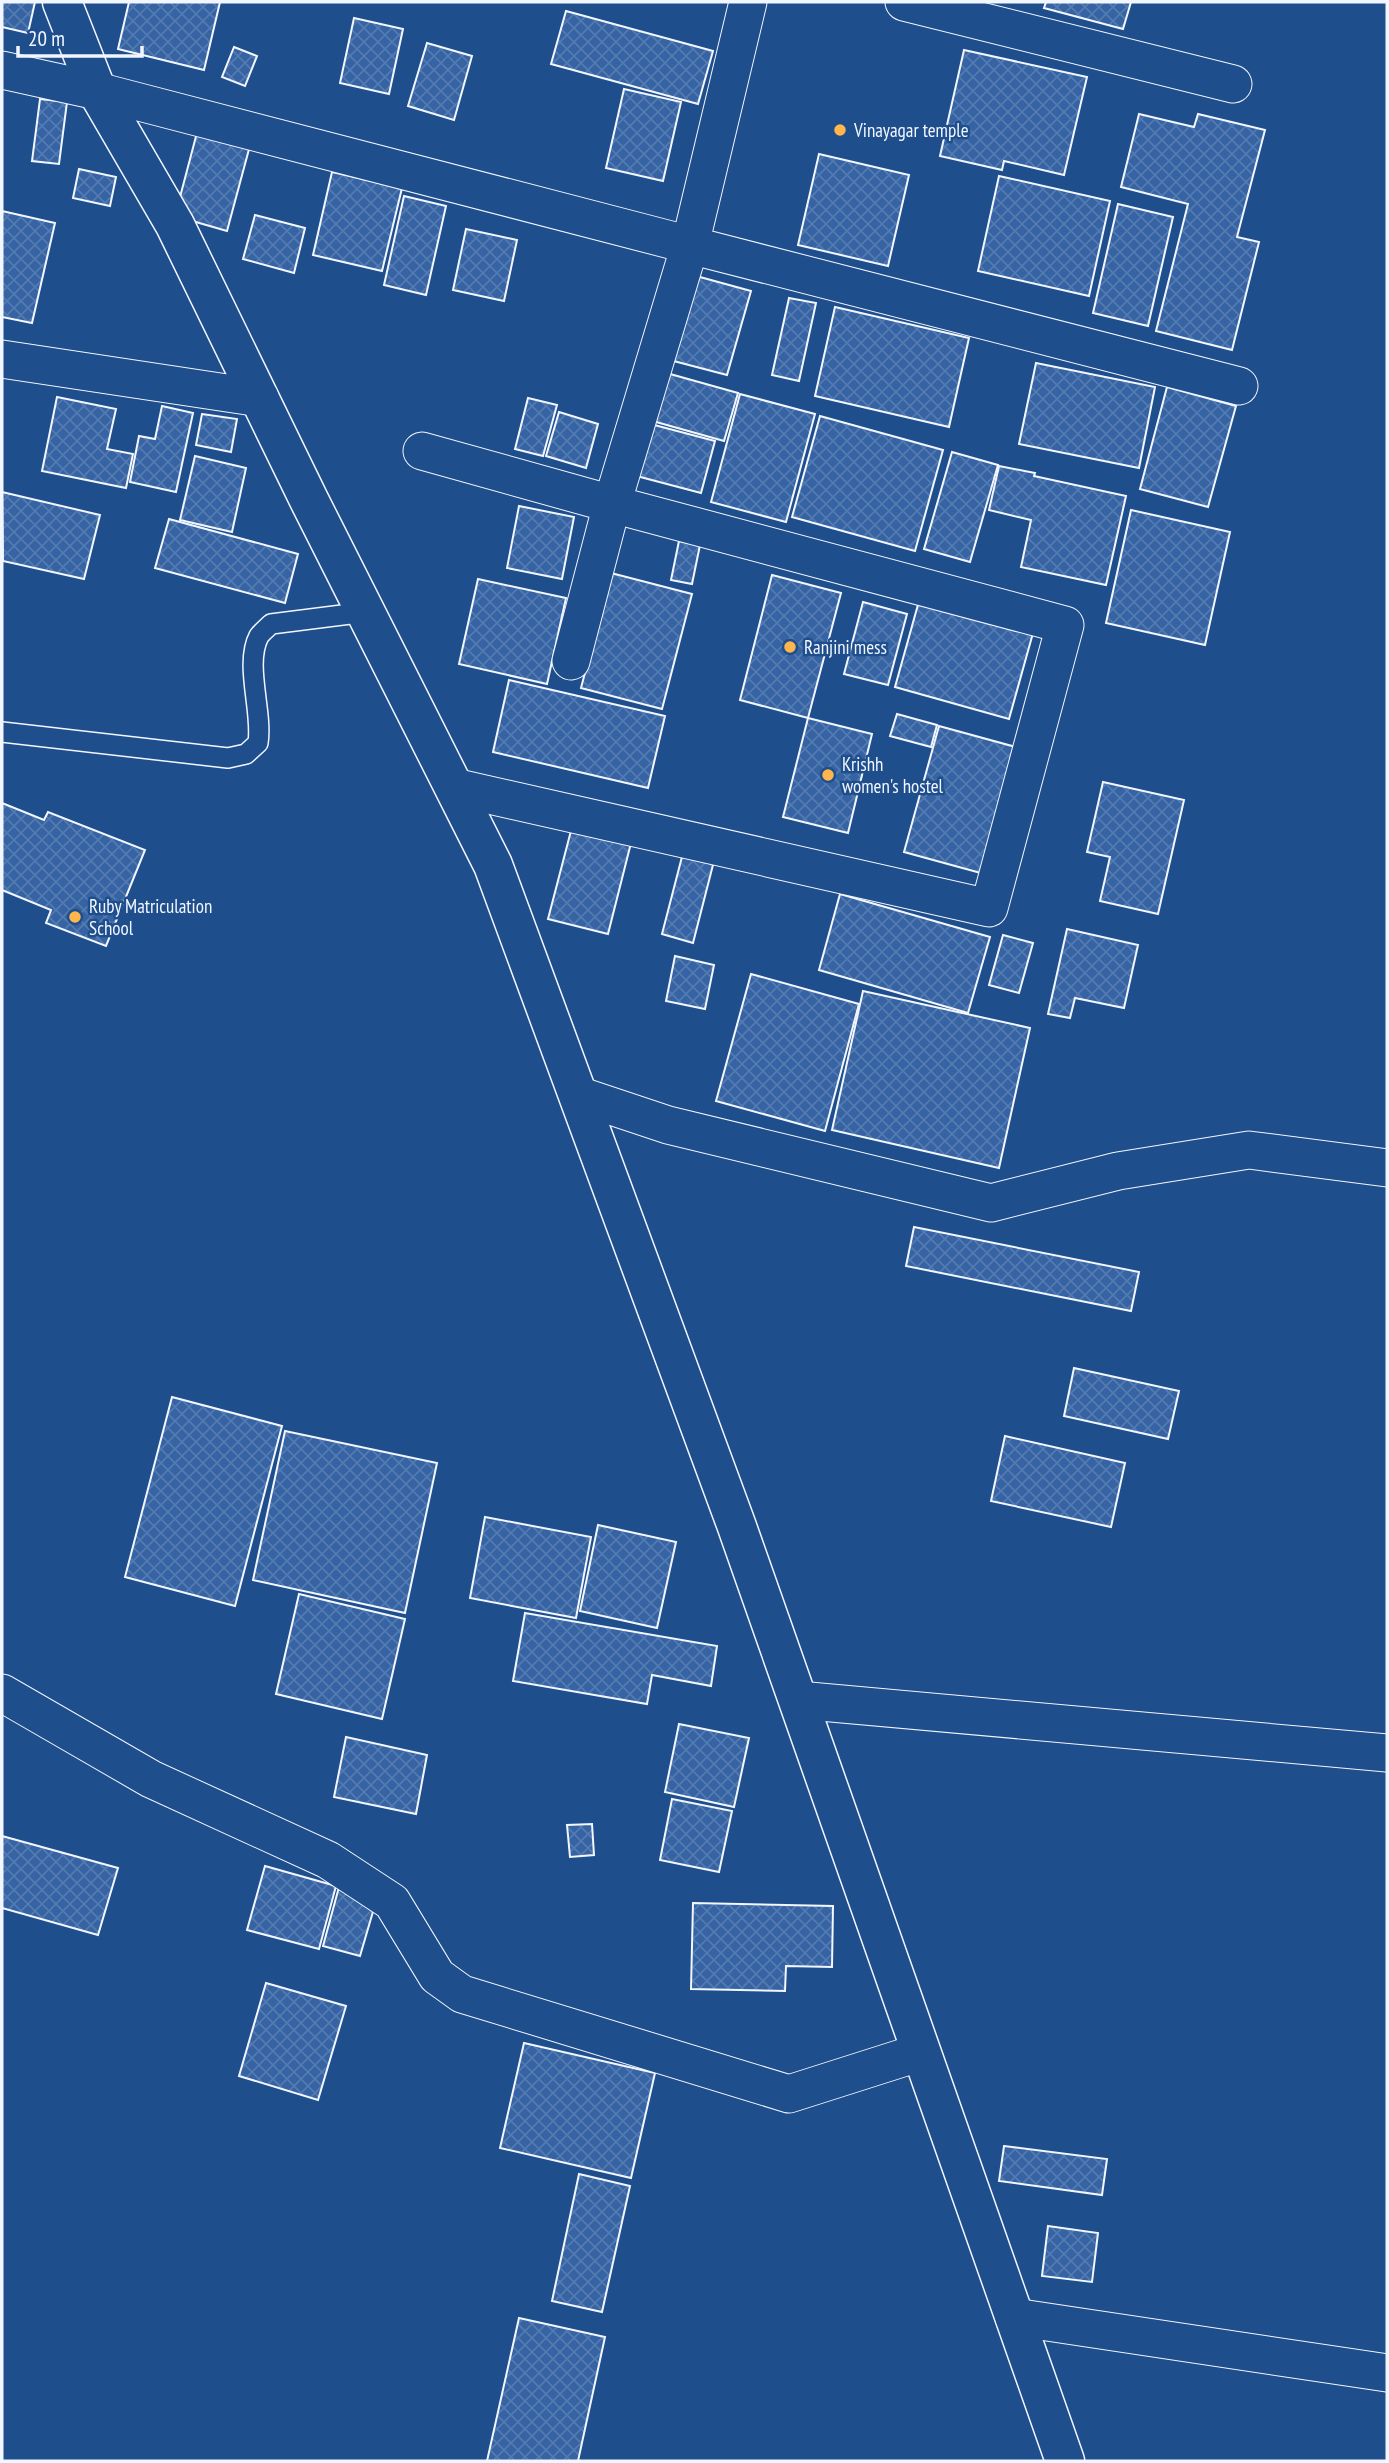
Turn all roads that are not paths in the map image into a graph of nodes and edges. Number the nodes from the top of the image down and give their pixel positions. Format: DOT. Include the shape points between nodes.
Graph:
graph roads {
  1 [pos="62,2"];
  2 [pos="748,2"];
  3 [pos="904,2"];
  4 [pos="2,70"];
  5 [pos="1233,84"];
  6 [pos="97,91"];
  7 [pos="690,246"];
  8 [pos="2,359"];
  9 [pos="1239,386"];
  10 [pos="260,398"];
  11 [pos="422,452"];
  12 [pos="612,505"];
  13 [pos="366,612"];
  14 [pos="571,661"];
  15 [pos="2,732"];
  16 [pos="454,787"];
  17 [pos="578,1095"];
  18 [pos="1387,1168"];
  19 [pos="2,1693"];
  20 [pos="798,1700"];
  21 [pos="1387,1753"];
  22 [pos="921,2052"];
  23 [pos="1014,2317"];
  24 [pos="1387,2373"];
  25 [pos="1065,2461"];
  1 -- 6 [label="street"];
  2 -- 7 [label="street"];
  3 -- 5 [label="street"];
  4 -- 6 [label="street"];
  6 -- 7 [label="street"];
  6 -- 10 [label="street" via="175,225"];
  7 -- 9 [label="street"];
  7 -- 12 [label="street"];
  8 -- 10 [label="street"];
  10 -- 13 [label="street"];
  11 -- 12 [label="street"];
  12 -- 14 [label="street"];
  12 -- 16 [label="street" via="1065,625 989,908"];
  13 -- 15 [label="lane" via="271,624 259,636 253,658 260,730 258,743 246,754 228,758"];
  13 -- 16 [label="street"];
  16 -- 17 [label="street" via="493,865"];
  17 -- 18 [label="street" via="668,1125 991,1203 1118,1171 1249,1150"];
  17 -- 20 [label="street"];
  19 -- 22 [label="street" via="151,1779 328,1860 392,1902 437,1976 463,1994 789,2094"];
  20 -- 21 [label="street"];
  20 -- 22 [label="street"];
  22 -- 23 [label="street"];
  23 -- 24 [label="street"];
  23 -- 25 [label="street"];
}
